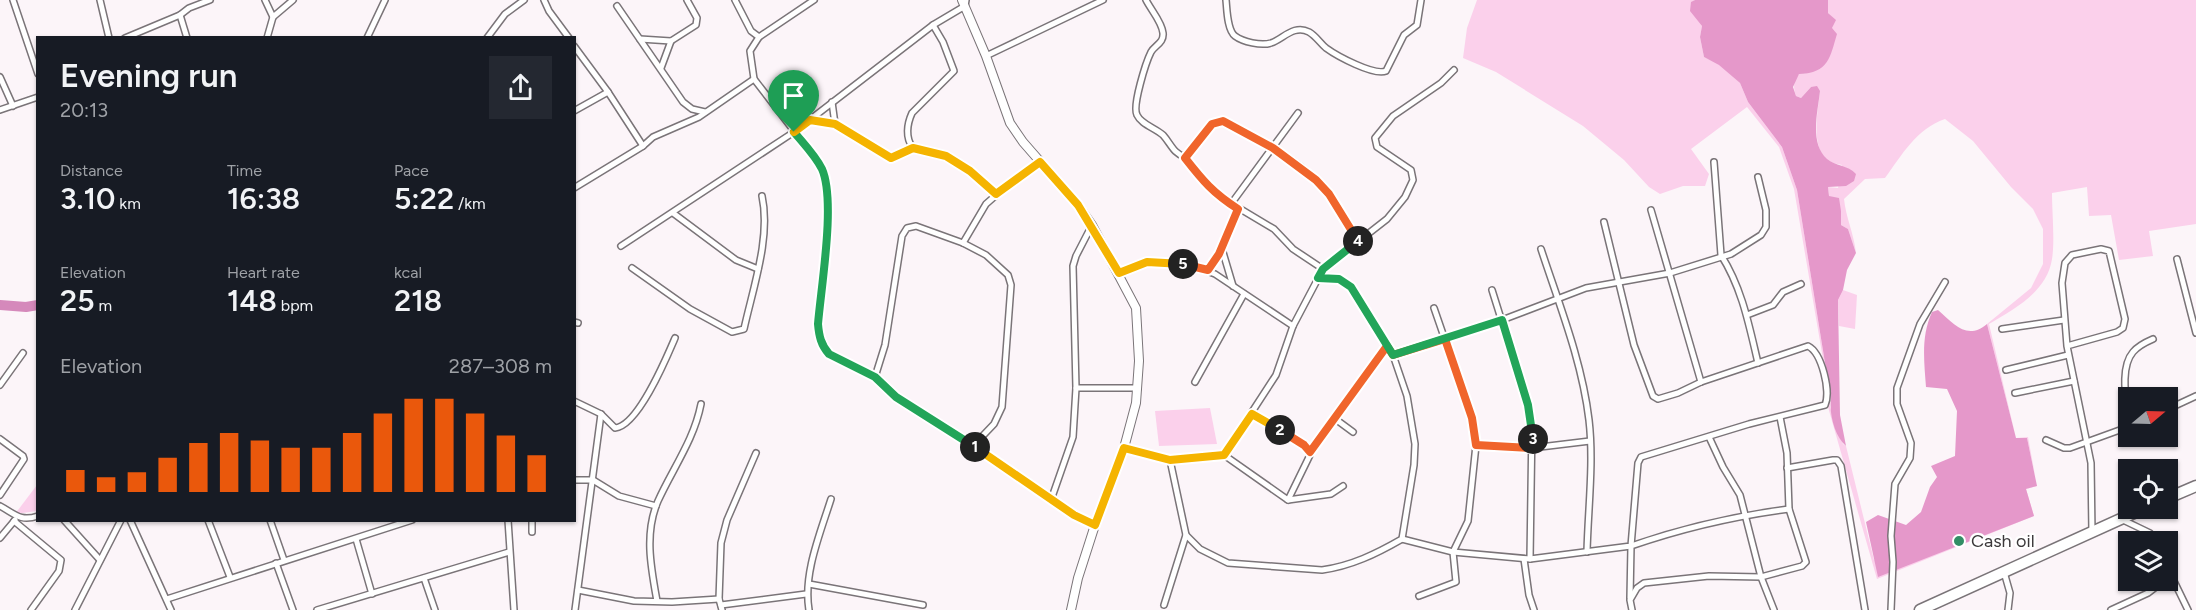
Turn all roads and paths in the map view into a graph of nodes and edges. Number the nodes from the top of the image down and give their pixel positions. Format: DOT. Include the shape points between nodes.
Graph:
graph roads {
  1 [pos="13,0"];
  2 [pos="100,0"];
  3 [pos="210,0"];
  4 [pos="265,0"];
  5 [pos="293,0"];
  6 [pos="385,0"];
  7 [pos="524,0"];
  8 [pos="544,0"];
  9 [pos="687,0"];
  10 [pos="735,0"];
  11 [pos="814,0"];
  12 [pos="1103,0"];
  13 [pos="1146,0"];
  14 [pos="1226,0"];
  15 [pos="1421,0"];
  16 [pos="965,2"];
  17 [pos="616,6"];
  18 [pos="180,15"];
  19 [pos="273,17"];
  20 [pos="933,25"];
  21 [pos="751,31"];
  22 [pos="109,36"];
  23 [pos="130,36"];
  24 [pos="186,36"];
  25 [pos="268,36"];
  26 [pos="368,36"];
  27 [pos="489,36"];
  28 [pos="568,36"];
  29 [pos="759,37"];
  30 [pos="640,39"];
  31 [pos="671,41"];
  32 [pos="751,47"];
  33 [pos="576,49"];
  34 [pos="986,56"];
  35 [pos="36,68"];
  36 [pos="661,68"];
  37 [pos="1454,70"];
  38 [pos="0,77"];
  39 [pos="754,79"];
  40 [pos="608,92"];
  41 [pos="36,98"];
  42 [pos="832,102"];
  43 [pos="13,106"];
  44 [pos="0,110"];
  45 [pos="576,110"];
  46 [pos="705,112"];
  47 [pos="1298,113"];
  48 [pos="810,120"];
  49 [pos="835,124"];
  50 [pos="794,132"];
  51 [pos="643,146"];
  52 [pos="913,148"];
  53 [pos="1273,148"];
  54 [pos="1185,158"];
  55 [pos="1040,162"];
  56 [pos="1714,162"];
  57 [pos="1758,177"];
  58 [pos="576,187"];
  59 [pos="996,194"];
  60 [pos="762,196"];
  61 [pos="1231,204"];
  62 [pos="1238,209"];
  63 [pos="1651,210"];
  64 [pos="673,213"];
  65 [pos="1604,222"];
  66 [pos="1092,225"];
  67 [pos="1360,240"];
  68 [pos="963,243"];
  69 [pos="621,246"];
  70 [pos="1222,247"];
  71 [pos="1541,249"];
  72 [pos="1721,255"];
  73 [pos="2176,259"];
  74 [pos="632,268"];
  75 [pos="758,269"];
  76 [pos="1323,269"];
  77 [pos="1208,270"];
  78 [pos="1119,273"];
  79 [pos="1670,273"];
  80 [pos="1318,278"];
  81 [pos="1945,282"];
  82 [pos="1619,283"];
  83 [pos="1801,284"];
  84 [pos="1233,287"];
  85 [pos="1492,290"];
  86 [pos="1244,294"];
  87 [pos="1558,301"];
  88 [pos="1434,308"];
  89 [pos="1747,315"];
  90 [pos="1502,320"];
  91 [pos="2064,320"];
  92 [pos="1293,326"];
  93 [pos="2002,330"];
  94 [pos="2196,333"];
  95 [pos="675,338"];
  96 [pos="1445,339"];
  97 [pos="2153,339"];
  98 [pos="1387,346"];
  99 [pos="2067,346"];
  100 [pos="23,353"];
  101 [pos="1393,355"];
  102 [pos="2068,355"];
  103 [pos="1758,363"];
  104 [pos="2006,370"];
  105 [pos="875,377"];
  106 [pos="2074,381"];
  107 [pos="1195,382"];
  108 [pos="1701,382"];
  109 [pos="0,384"];
  110 [pos="2127,387"];
  111 [pos="1076,388"];
  112 [pos="1138,388"];
  113 [pos="2015,393"];
  114 [pos="2196,396"];
  115 [pos="576,403"];
  116 [pos="701,404"];
  117 [pos="2178,404"];
  118 [pos="601,414"];
  119 [pos="1252,414"];
  120 [pos="1780,417"];
  121 [pos="1334,418"];
  122 [pos="2118,431"];
  123 [pos="1353,432"];
  124 [pos="1709,437"];
  125 [pos="0,439"];
  126 [pos="2046,440"];
  127 [pos="1590,441"];
  128 [pos="2087,444"];
  129 [pos="1476,445"];
  130 [pos="973,446"];
  131 [pos="1124,448"];
  132 [pos="1532,448"];
  133 [pos="1310,452"];
  134 [pos="756,453"];
  135 [pos="1224,455"];
  136 [pos="1170,460"];
  137 [pos="1787,468"];
  138 [pos="576,480"];
  139 [pos="593,480"];
  140 [pos="1343,486"];
  141 [pos="2196,486"];
  142 [pos="2178,494"];
  143 [pos="0,495"];
  144 [pos="831,499"];
  145 [pos="1051,500"];
  146 [pos="1288,500"];
  147 [pos="0,506"];
  148 [pos="656,506"];
  149 [pos="1789,509"];
  150 [pos="1746,515"];
  151 [pos="36,517"];
  152 [pos="16,519"];
  153 [pos="2121,519"];
  154 [pos="66,522"];
  155 [pos="120,522"];
  156 [pos="131,522"];
  157 [pos="209,522"];
  158 [pos="271,522"];
  159 [pos="406,522"];
  160 [pos="508,522"];
  161 [pos="532,522"];
  162 [pos="1095,525"];
  163 [pos="2146,531"];
  164 [pos="532,532"];
  165 [pos="2091,533"];
  166 [pos="1186,535"];
  167 [pos="0,538"];
  168 [pos="356,539"];
  169 [pos="1402,539"];
  170 [pos="1631,546"];
  171 [pos="509,552"];
  172 [pos="1453,552"];
  173 [pos="1587,552"];
  174 [pos="1527,559"];
  175 [pos="100,560"];
  176 [pos="284,560"];
  177 [pos="276,563"];
  178 [pos="2004,572"];
  179 [pos="230,577"];
  180 [pos="1761,577"];
  181 [pos="424,578"];
  182 [pos="809,584"];
  183 [pos="578,590"];
  184 [pos="2151,591"];
  185 [pos="2176,591"];
  186 [pos="372,594"];
  187 [pos="806,594"];
  188 [pos="1419,596"];
  189 [pos="166,598"];
  190 [pos="1630,600"];
  191 [pos="657,601"];
  192 [pos="923,604"];
  193 [pos="721,605"];
  194 [pos="1164,605"];
  195 [pos="1926,609"];
  196 [pos="31,610"];
  197 [pos="75,610"];
  198 [pos="171,610"];
  199 [pos="293,610"];
  200 [pos="317,610"];
  201 [pos="435,610"];
  202 [pos="514,610"];
  203 [pos="575,610"];
  204 [pos="808,610"];
  205 [pos="1071,610"];
  206 [pos="1534,610"];
  207 [pos="1632,610"];
  208 [pos="1774,610"];
  209 [pos="1865,610"];
  210 [pos="1891,610"];
  211 [pos="2008,610"];
  212 [pos="2111,610"];
  213 [pos="2188,610"];
  1 -- 35 [label="street"];
  2 -- 22 [label="street"];
  3 -- 18 [label="street"];
  4 -- 19 [label="street"];
  5 -- 19 [label="street"];
  6 -- 26 [label="street"];
  7 -- 27 [label="street"];
  8 -- 28 [label="street"];
  9 -- 31 [label="street" via="697,18 696,25"];
  10 -- 21 [label="street"];
  11 -- 29 [label="street"];
  12 -- 34 [label="street"];
  13 -- 54 [label="street" via="1160,23 1163,39 1152,51 1135,109 1140,119"];
  14 -- 15 [label="street" via="1231,32 1242,40 1270,44 1302,30 1361,67 1382,73 1404,34 1417,26"];
  16 -- 20 [label="street"];
  16 -- 34 [label="street"];
  17 -- 30 [label="street"];
  18 -- 23 [label="street"];
  18 -- 24 [label="street"];
  19 -- 25 [label="street"];
  20 -- 42 [label="street"];
  20 -- 52 [label="street" via="954,71 912,113 908,135"];
  21 -- 29 [label="street"];
  21 -- 32 [label="street"];
  29 -- 32 [label="street"];
  30 -- 31 [label="street"];
  30 -- 36 [label="street"];
  31 -- 36 [label="street"];
  32 -- 39 [label="street"];
  33 -- 40 [label="street"];
  34 -- 55 [label="street" via="1010,123"];
  36 -- 46 [label="street" via="687,106"];
  37 -- 67 [label="street" via="1393,116 1375,138 1377,147 1411,170 1413,180 1386,219"];
  38 -- 43 [label="street"];
  39 -- 46 [label="street"];
  39 -- 50 [label="street"];
  40 -- 45 [label="street"];
  40 -- 51 [label="street"];
  41 -- 43 [label="street"];
  42 -- 48 [label="street"];
  42 -- 49 [label="street"];
  43 -- 44 [label="street"];
  46 -- 51 [label="street" via="664,130"];
  47 -- 53 [label="street"];
  48 -- 49 [label="street"];
  48 -- 50 [label="street"];
  49 -- 52 [label="street" via="891,158"];
  50 -- 64 [label="street"];
  50 -- 105 [label="street" via="818,162 826,183 828,216 819,336 829,354"];
  51 -- 58 [label="street"];
  52 -- 59 [label="street" via="946,156"];
  53 -- 54 [label="street" via="1218,121"];
  53 -- 61 [label="street"];
  53 -- 67 [label="street" via="1316,180"];
  54 -- 61 [label="street" via="1206,185"];
  55 -- 59 [label="street"];
  55 -- 66 [label="street"];
  56 -- 72 [label="street"];
  57 -- 72 [label="street" via="1766,227 1761,236 1731,254"];
  59 -- 68 [label="street"];
  60 -- 75 [label="street" via="766,217"];
  61 -- 62 [label="street"];
  62 -- 70 [label="street"];
  62 -- 76 [label="street" via="1274,229 1293,249"];
  63 -- 79 [label="street"];
  64 -- 69 [label="street"];
  64 -- 75 [label="street" via="736,260"];
  65 -- 82 [label="street"];
  66 -- 78 [label="street"];
  66 -- 111 [label="street" via="1073,266"];
  67 -- 76 [label="street"];
  68 -- 105 [label="street" via="916,226 907,228 902,236 885,345"];
  68 -- 130 [label="street" via="1001,267 1011,285 1002,407 994,424"];
  70 -- 77 [label="street"];
  70 -- 84 [label="street"];
  71 -- 87 [label="street"];
  72 -- 79 [label="street"];
  72 -- 89 [label="street" via="1737,284"];
  73 -- 94 [label="street"];
  74 -- 75 [label="street" via="690,309 732,332 744,329"];
  76 -- 80 [label="street"];
  77 -- 78 [label="street" via="1147,262"];
  77 -- 84 [label="street"];
  78 -- 112 [label="street" via="1136,308"];
  79 -- 82 [label="street"];
  79 -- 108 [label="street"];
  80 -- 92 [label="street"];
  80 -- 98 [label="street" via="1346,283"];
  81 -- 210 [label="street" via="1920,324 1897,388 1911,443 1910,458 1895,484"];
  82 -- 87 [label="street" via="1586,288"];
  82 -- 108 [label="street" via="1634,345 1653,396 1658,399"];
  83 -- 89 [label="street" via="1783,292 1773,305"];
  84 -- 86 [label="street"];
  85 -- 90 [label="street"];
  86 -- 92 [label="street"];
  86 -- 107 [label="street"];
  87 -- 90 [label="street"];
  87 -- 127 [label="street" via="1585,398"];
  88 -- 96 [label="street"];
  89 -- 103 [label="street"];
  90 -- 96 [label="street"];
  90 -- 132 [label="street" via="1528,405"];
  91 -- 93 [label="street"];
  91 -- 99 [label="street"];
  91 -- 99 [label="street" via="2061,283 2067,259 2101,249 2109,251 2125,319 2123,328"];
  92 -- 119 [label="street" via="1276,375"];
  95 -- 118 [label="street" via="645,400 625,425 615,428"];
  96 -- 101 [label="street"];
  96 -- 129 [label="street" via="1472,418"];
  97 -- 110 [label="street" via="2128,359"];
  98 -- 101 [label="street"];
  98 -- 121 [label="street"];
  99 -- 102 [label="street"];
  100 -- 109 [label="street"];
  101 -- 169 [label="street" via="1407,396 1415,444"];
  102 -- 104 [label="street"];
  102 -- 106 [label="street"];
  103 -- 108 [label="street"];
  103 -- 120 [label="street" via="1808,346 1818,355 1827,392 1825,405"];
  105 -- 130 [label="street" via="896,397"];
  106 -- 113 [label="street"];
  106 -- 128 [label="street"];
  111 -- 112 [label="street"];
  111 -- 145 [label="street" via="1073,437"];
  112 -- 131 [label="street"];
  114 -- 117 [label="street"];
  115 -- 118 [label="street"];
  116 -- 148 [label="street" via="696,428"];
  118 -- 139 [label="street"];
  119 -- 133 [label="street"];
  119 -- 135 [label="street"];
  120 -- 124 [label="street"];
  120 -- 137 [label="street"];
  121 -- 123 [label="street"];
  121 -- 133 [label="street"];
  122 -- 128 [label="street"];
  124 -- 150 [label="street" via="1740,495"];
  124 -- 170 [label="street" via="1641,457"];
  125 -- 143 [label="street" via="24,459"];
  126 -- 128 [label="street" via="2064,448"];
  127 -- 132 [label="street"];
  127 -- 173 [label="street"];
  128 -- 165 [label="street" via="2091,463"];
  129 -- 132 [label="street"];
  129 -- 172 [label="street" via="1468,521"];
  130 -- 145 [label="street"];
  131 -- 136 [label="street"];
  131 -- 162 [label="street"];
  132 -- 174 [label="street"];
  133 -- 146 [label="street"];
  134 -- 193 [label="street" via="723,535"];
  135 -- 136 [label="street"];
  135 -- 146 [label="street"];
  136 -- 166 [label="street"];
  137 -- 149 [label="street"];
  137 -- 209 [label="street" via="1833,460 1841,466"];
  138 -- 139 [label="street"];
  139 -- 148 [label="street" via="619,496"];
  139 -- 183 [label="street"];
  140 -- 146 [label="street" via="1331,494"];
  141 -- 142 [label="highway"];
  144 -- 182 [label="street"];
  145 -- 162 [label="street"];
  147 -- 152 [label="street"];
  148 -- 191 [label="street" via="649,551"];
  149 -- 150 [label="street"];
  149 -- 180 [label="street" via="1806,562"];
  150 -- 170 [label="street" via="1674,531"];
  150 -- 180 [label="street"];
  151 -- 152 [label="street"];
  152 -- 167 [label="street"];
  152 -- 196 [label="street" via="61,560 59,571"];
  153 -- 163 [label="street"];
  153 -- 165 [label="highway"];
  154 -- 175 [label="street"];
  155 -- 175 [label="street"];
  156 -- 189 [label="street"];
  157 -- 179 [label="street"];
  158 -- 176 [label="street"];
  159 -- 168 [label="street"];
  160 -- 171 [label="street"];
  161 -- 164 [label="street"];
  162 -- 205 [label="street"];
  165 -- 178 [label="highway"];
  166 -- 169 [label="street" via="1200,549 1228,563 1322,570 1371,556"];
  166 -- 194 [label="street"];
  168 -- 176 [label="street"];
  168 -- 186 [label="street"];
  169 -- 172 [label="street"];
  170 -- 173 [label="street"];
  170 -- 190 [label="street"];
  171 -- 181 [label="street"];
  171 -- 202 [label="street"];
  172 -- 174 [label="street"];
  172 -- 188 [label="street" via="1456,582"];
  173 -- 174 [label="street"];
  174 -- 206 [label="street"];
  175 -- 197 [label="street"];
  176 -- 177 [label="street"];
  177 -- 179 [label="street"];
  177 -- 199 [label="street"];
  178 -- 195 [label="highway"];
  178 -- 211 [label="street" via="2010,593"];
  179 -- 189 [label="street"];
  180 -- 190 [label="street" via="1709,576 1644,583"];
  180 -- 208 [label="street"];
  181 -- 186 [label="street"];
  181 -- 201 [label="street"];
  182 -- 187 [label="street"];
  182 -- 192 [label="street"];
  183 -- 191 [label="street" via="634,601"];
  183 -- 203 [label="street"];
  184 -- 212 [label="street"];
  185 -- 213 [label="street"];
  186 -- 200 [label="street"];
  187 -- 193 [label="street"];
  187 -- 204 [label="street"];
  189 -- 198 [label="street"];
  190 -- 207 [label="street"];
  191 -- 193 [label="street"];
}
